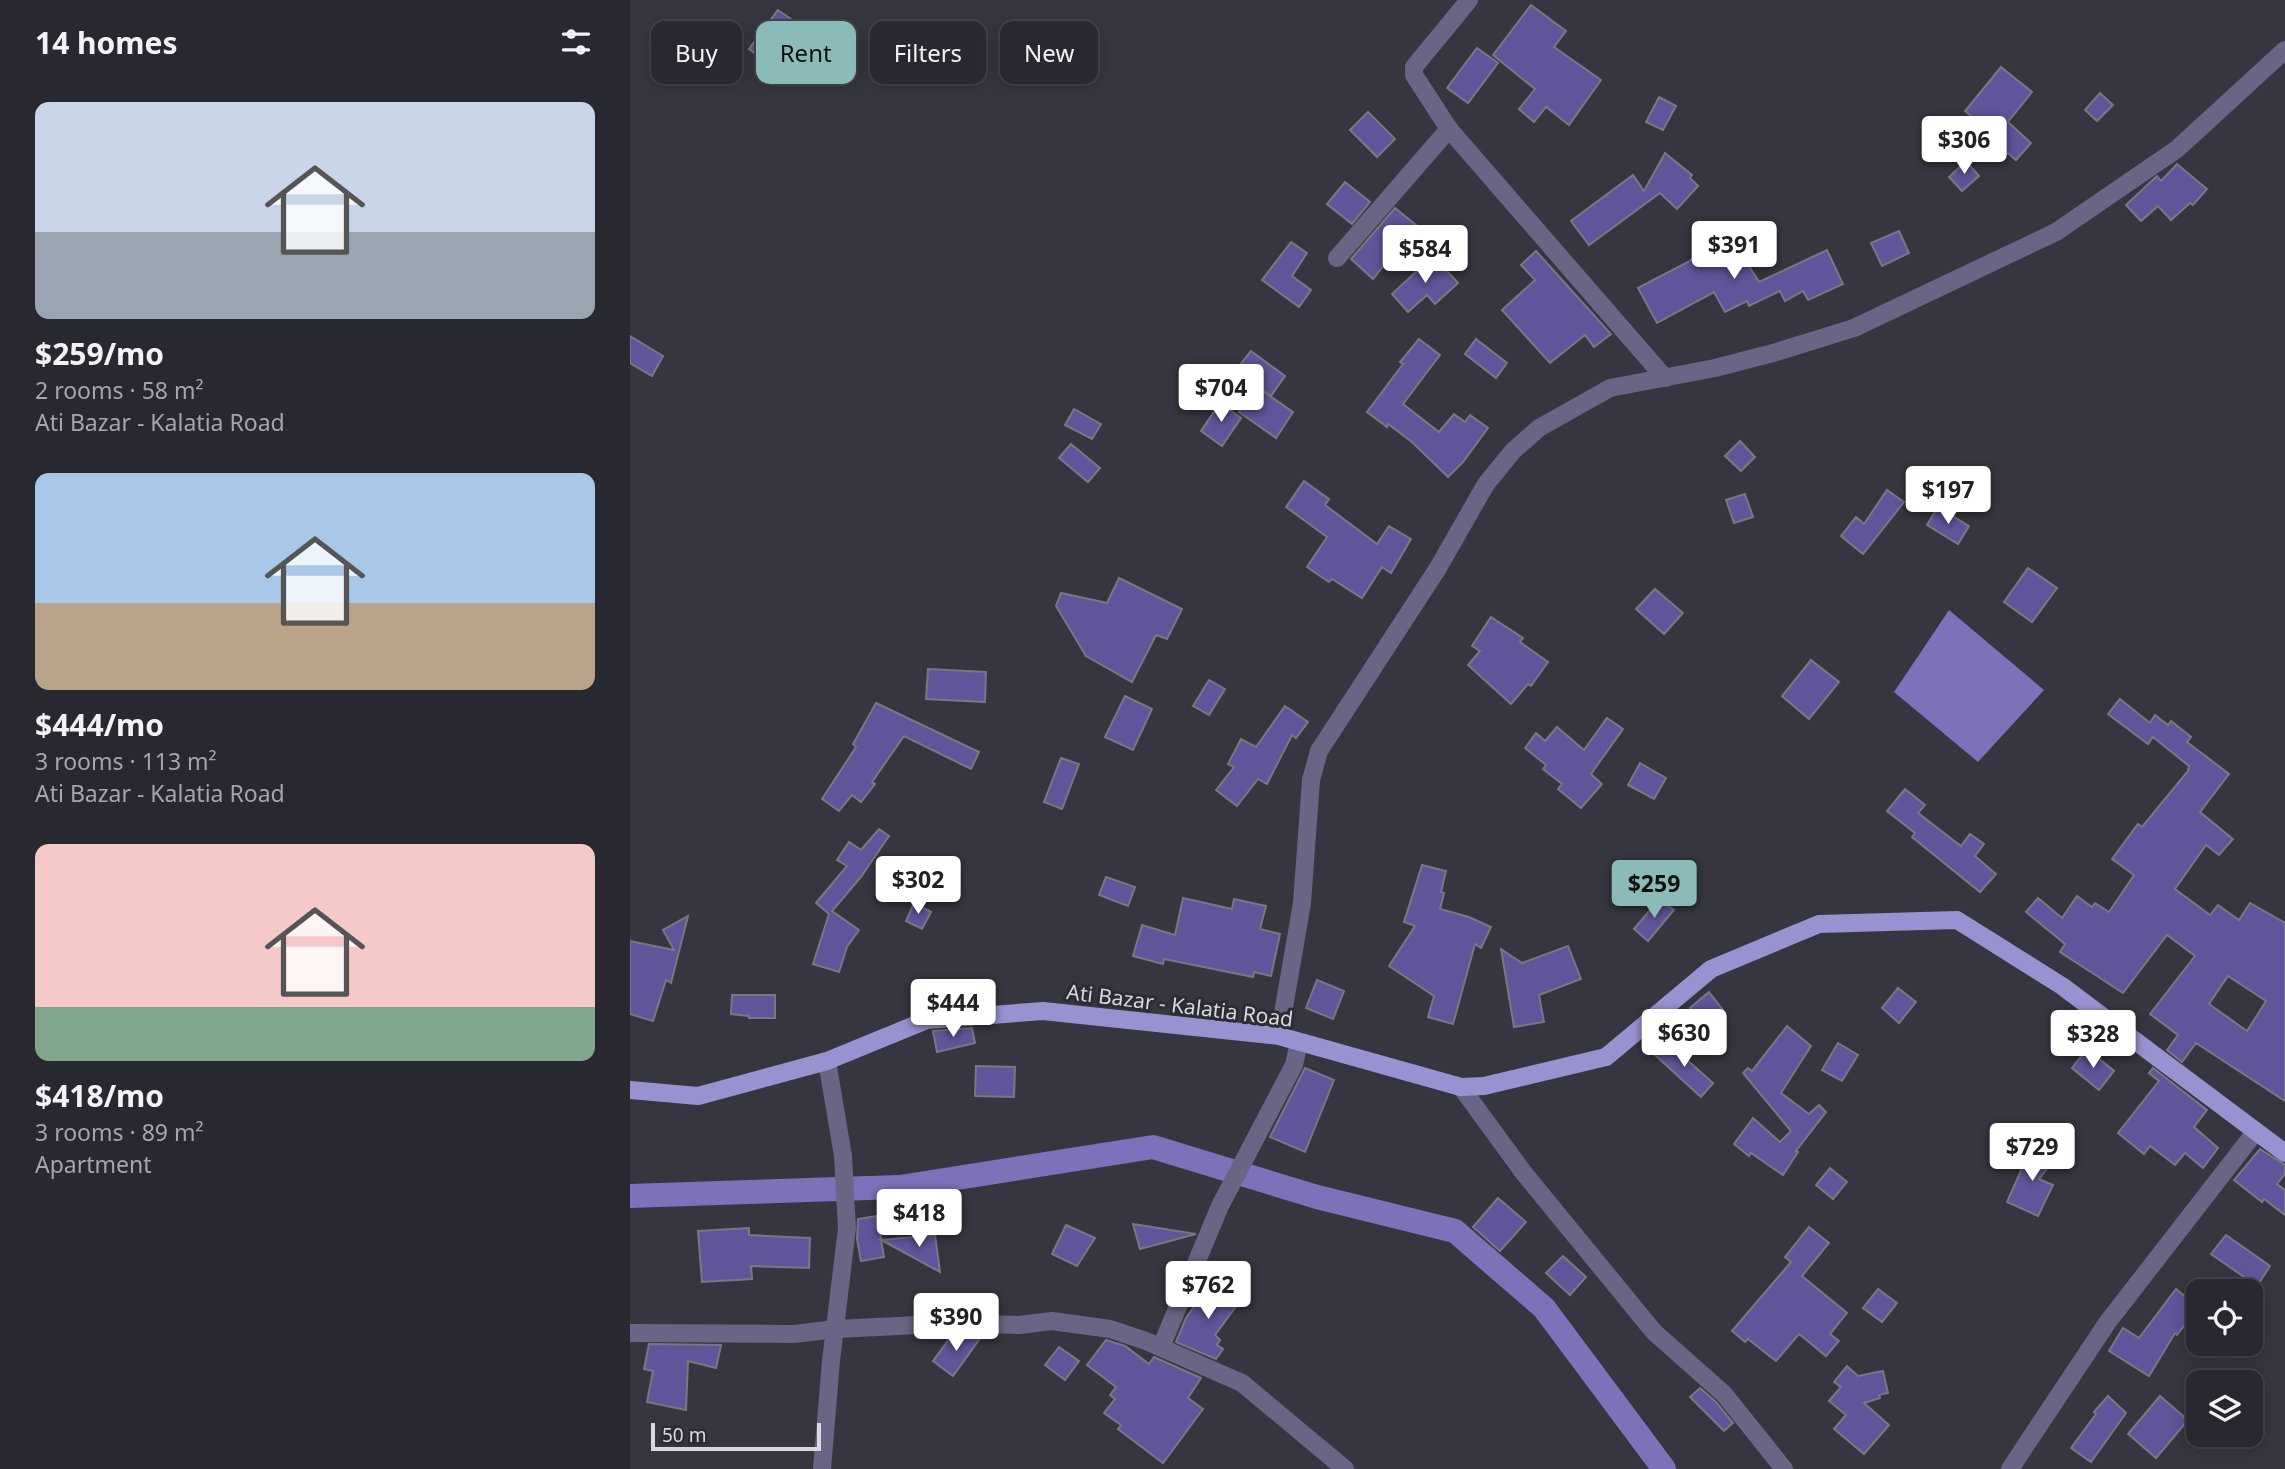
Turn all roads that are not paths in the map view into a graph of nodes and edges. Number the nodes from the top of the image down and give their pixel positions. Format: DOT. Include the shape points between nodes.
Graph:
graph roads {
  1 [pos="1469,0"];
  2 [pos="2285,50"];
  3 [pos="1449,129"];
  4 [pos="1337,258"];
  5 [pos="1665,378"];
  6 [pos="1279,1036"];
  7 [pos="1298,1042"];
  8 [pos="827,1061"];
  9 [pos="1461,1087"];
  10 [pos="630,1090"];
  11 [pos="2256,1131"];
  12 [pos="2285,1153"];
  13 [pos="836,1329"];
  14 [pos="630,1333"];
  15 [pos="1161,1347"];
  16 [pos="822,1469"];
  17 [pos="1345,1469"];
  18 [pos="1784,1469"];
  19 [pos="2010,1469"];
  1 -- 3 [label="street" via="1414,67 1414,75"];
  2 -- 5 [label="street" via="2177,149 2056,232 1854,328"];
  3 -- 4 [label="street"];
  3 -- 5 [label="street"];
  5 -- 6 [label="street" via="1610,388 1539,428 1513,451 1486,484 1438,568 1319,751 1311,780 1301,903"];
  6 -- 7 [label="main road, Ati Bazar - Kalatia Road"];
  6 -- 8 [label="main road, Ati Bazar - Kalatia Road" via="1043,1011 927,1020"];
  7 -- 9 [label="main road, Ati Bazar - Kalatia Road"];
  7 -- 15 [label="street" via="1294,1065 1220,1206"];
  8 -- 10 [label="main road, Ati Bazar - Kalatia Road" via="698,1096"];
  8 -- 13 [label="street" via="843,1156 847,1228"];
  9 -- 11 [label="main road, Ati Bazar - Kalatia Road" via="1484,1086 1606,1057 1711,969 1819,924 1957,920 2062,986"];
  9 -- 18 [label="street" via="1654,1332 1724,1394"];
  11 -- 12 [label="main road, Ati Bazar - Kalatia Road"];
  11 -- 19 [label="street" via="2107,1323"];
  13 -- 14 [label="street" via="794,1334"];
  13 -- 15 [label="street" via="1052,1321 1110,1329"];
  13 -- 16 [label="street"];
  15 -- 17 [label="street" via="1242,1383"];
}
